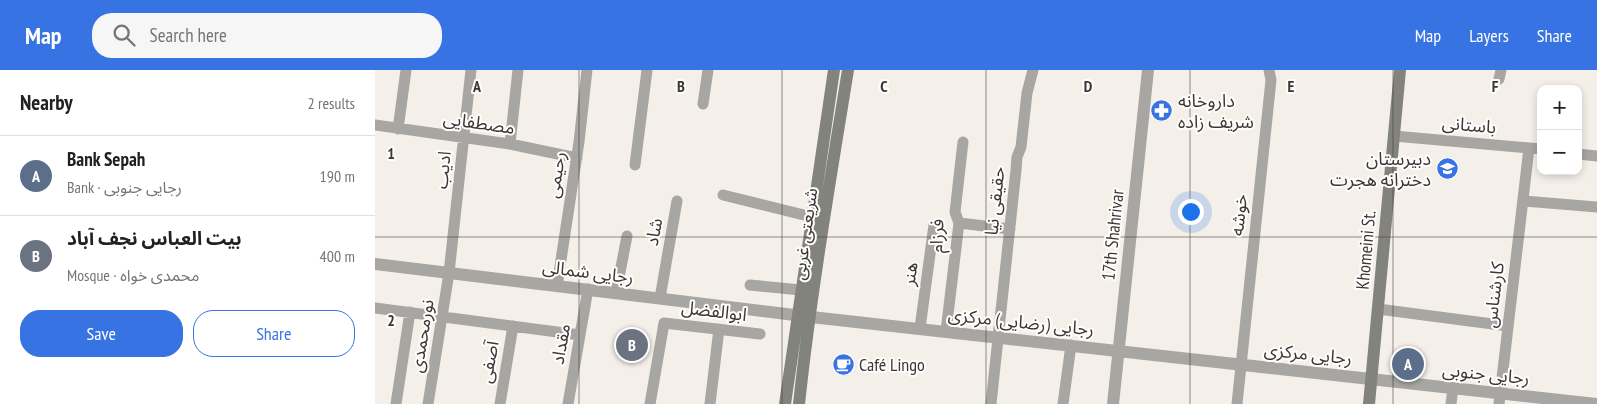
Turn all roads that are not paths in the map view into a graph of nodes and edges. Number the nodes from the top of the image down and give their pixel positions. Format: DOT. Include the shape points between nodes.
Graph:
graph roads {
  1 [pos="406,70"];
  2 [pos="471,70"];
  3 [pos="518,70"];
  4 [pos="587,70"];
  5 [pos="647,70"];
  6 [pos="708,70"];
  7 [pos="833,70"];
  8 [pos="848,70"];
  9 [pos="1033,70"];
  10 [pos="1148,70"];
  11 [pos="1269,70"];
  12 [pos="1400,70"];
  13 [pos="703,104"];
  14 [pos="375,126"];
  15 [pos="398,129"];
  16 [pos="1394,136"];
  17 [pos="464,138"];
  18 [pos="963,142"];
  19 [pos="510,144"];
  20 [pos="1535,148"];
  21 [pos="1582,154"];
  22 [pos="1597,156"];
  23 [pos="577,158"];
  24 [pos="635,165"];
  25 [pos="723,195"];
  26 [pos="677,201"];
  27 [pos="1523,201"];
  28 [pos="1597,207"];
  29 [pos="812,217"];
  30 [pos="959,223"];
  31 [pos="934,224"];
  32 [pos="1010,229"];
  33 [pos="627,236"];
  34 [pos="375,264"];
  35 [pos="449,273"];
  36 [pos="750,285"];
  37 [pos="557,286"];
  38 [pos="588,289"];
  39 [pos="801,290"];
  40 [pos="616,293"];
  41 [pos="660,298"];
  42 [pos="375,308"];
  43 [pos="1378,309"];
  44 [pos="410,312"];
  45 [pos="797,315"];
  46 [pos="442,317"];
  47 [pos="811,317"];
  48 [pos="513,326"];
  49 [pos="1508,326"];
  50 [pos="920,328"];
  51 [pos="719,329"];
  52 [pos="946,331"];
  53 [pos="760,334"];
  54 [pos="580,335"];
  55 [pos="997,337"];
  56 [pos="1071,345"];
  57 [pos="1118,350"];
  58 [pos="1241,364"];
  59 [pos="1372,379"];
  60 [pos="1453,388"];
  61 [pos="1500,399"];
  62 [pos="396,404"];
  63 [pos="429,404"];
  64 [pos="500,404"];
  65 [pos="568,404"];
  66 [pos="650,404"];
  67 [pos="710,404"];
  68 [pos="785,404"];
  69 [pos="799,404"];
  70 [pos="991,404"];
  71 [pos="1063,404"];
  72 [pos="1113,404"];
  73 [pos="1237,404"];
  74 [pos="1369,404"];
  75 [pos="1451,404"];
  76 [pos="1595,404"];
  1 -- 15 [label="street"];
  2 -- 17 [label="street, ادیب"];
  3 -- 19 [label="street"];
  4 -- 23 [label="street, رحیمی"];
  5 -- 24 [label="street"];
  6 -- 13 [label="street"];
  7 -- 29 [label="main road, شریعتی غربی"];
  8 -- 47 [label="main road, شریعتی غربی"];
  9 -- 32 [label="street, حقیقی نیا" via="1017,157"];
  10 -- 57 [label="street, 17th Shahrivar"];
  11 -- 58 [label="street, خوشه" via="1271,80"];
  12 -- 16 [label="main road, Khomeini St."];
  14 -- 15 [label="street, مصطفایی"];
  15 -- 17 [label="street, مصطفایی"];
  16 -- 20 [label="street, باستانی"];
  16 -- 43 [label="main road, Khomeini St."];
  17 -- 19 [label="street, مصطفایی"];
  17 -- 35 [label="street, ادیب"];
  18 -- 30 [label="street, فرزام" via="955,212"];
  19 -- 23 [label="street, مصطفایی"];
  20 -- 27 [label="street, کارشناس"];
  21 -- 22 [label="street"];
  23 -- 37 [label="street, رحیمی"];
  25 -- 29 [label="street"];
  26 -- 41 [label="street, شاد"];
  27 -- 28 [label="street"];
  27 -- 49 [label="street, کارشناس"];
  29 -- 39 [label="main road, شریعتی غربی"];
  30 -- 32 [label="street"];
  30 -- 52 [label="street, فرزام"];
  31 -- 50 [label="street, هنر"];
  32 -- 55 [label="street, حقیقی نیا"];
  33 -- 40 [label="street"];
  34 -- 35 [label="street, رجایی شمالی"];
  35 -- 37 [label="street, رجایی شمالی"];
  35 -- 46 [label="street, نورمحمدی"];
  36 -- 39 [label="street"];
  37 -- 38 [label="street, رجایی شمالی"];
  38 -- 40 [label="street, رجایی شمالی"];
  38 -- 54 [label="street, مقداد"];
  39 -- 45 [label="main road, شریعتی غربی"];
  40 -- 41 [label="street, رجایی شمالی"];
  41 -- 45 [label="street, رجایی شمالی"];
  42 -- 44 [label="street"];
  43 -- 49 [label="street"];
  43 -- 59 [label="main road, Khomeini St."];
  44 -- 46 [label="street"];
  44 -- 62 [label="street"];
  45 -- 47 [label="street, رجایی (رضایی) مرکزی"];
  45 -- 68 [label="main road, شریعتی غربی"];
  46 -- 48 [label="street"];
  46 -- 63 [label="street, نورمحمدی"];
  47 -- 50 [label="street, رجایی (رضایی) مرکزی"];
  47 -- 69 [label="main road, شریعتی غربی"];
  48 -- 54 [label="street"];
  48 -- 64 [label="street, آصفی"];
  49 -- 61 [label="street, کارشناس"];
  50 -- 52 [label="street, رجایی (رضایی) مرکزی"];
  51 -- 53 [label="street, ابوالفضل"];
  51 -- 66 [label="street, ابوالفضل" via="663,323"];
  51 -- 67 [label="street"];
  52 -- 55 [label="street, رجایی (رضایی) مرکزی"];
  54 -- 65 [label="street, مقداد"];
  55 -- 56 [label="street, رجایی (رضایی) مرکزی"];
  55 -- 70 [label="street, حقیقی نیا"];
  56 -- 57 [label="street, رجایی (رضایی) مرکزی"];
  56 -- 71 [label="street"];
  57 -- 58 [label="street, رجایی (رضایی) مرکزی"];
  57 -- 72 [label="street, 17th Shahrivar"];
  58 -- 59 [label="street, رجایی مرکزی"];
  58 -- 73 [label="street, خوشه"];
  59 -- 60 [label="street, رجایی جنوبی"];
  59 -- 74 [label="main road, Khomeini St."];
  60 -- 61 [label="street, رجایی جنوبی"];
  60 -- 75 [label="street"];
  61 -- 76 [label="street, رجایی جنوبی"];
}
